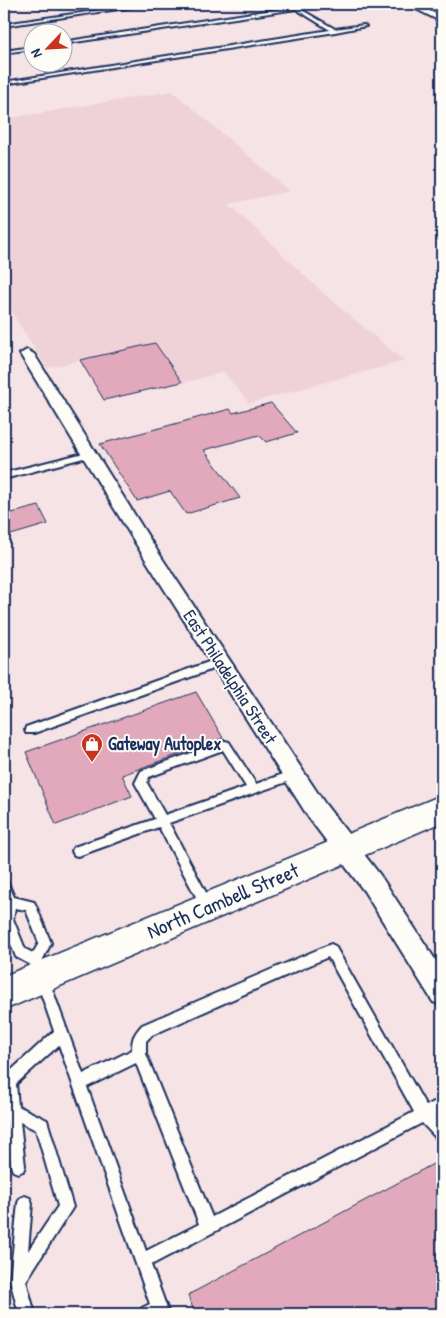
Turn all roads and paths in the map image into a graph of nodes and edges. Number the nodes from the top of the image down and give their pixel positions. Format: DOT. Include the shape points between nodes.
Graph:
graph roads {
  1 [pos="150,4"];
  2 [pos="290,4"];
  3 [pos="410,4"];
  4 [pos="297,8"];
  5 [pos="442,20"];
  6 [pos="4,25"];
  7 [pos="364,26"];
  8 [pos="335,31"];
  9 [pos="72,42"];
  10 [pos="22,49"];
  11 [pos="4,52"];
  12 [pos="4,83"];
  13 [pos="27,354"];
  14 [pos="88,454"];
  15 [pos="4,476"];
  16 [pos="220,662"];
  17 [pos="30,730"];
  18 [pos="294,775"];
  19 [pos="254,790"];
  20 [pos="442,808"];
  21 [pos="162,821"];
  22 [pos="346,850"];
  23 [pos="78,851"];
  24 [pos="4,887"];
  25 [pos="7,903"];
  26 [pos="208,907"];
  27 [pos="39,969"];
  28 [pos="4,993"];
  29 [pos="442,993"];
  30 [pos="62,1033"];
  31 [pos="139,1054"];
  32 [pos="80,1083"];
  33 [pos="5,1086"];
  34 [pos="442,1105"];
  35 [pos="424,1115"];
  36 [pos="8,1116"];
  37 [pos="442,1134"];
  38 [pos="18,1166"];
  39 [pos="25,1204"];
  40 [pos="208,1227"];
  41 [pos="143,1261"];
  42 [pos="18,1280"];
  43 [pos="156,1312"];
  44 [pos="28,1314"];
  1 -- 6 [label="lane"];
  2 -- 4 [label="lane"];
  3 -- 5 [label="street"];
  4 -- 8 [label="lane"];
  4 -- 9 [label="lane"];
  7 -- 8 [label="lane"];
  8 -- 12 [label="lane"];
  10 -- 11 [label="lane"];
  13 -- 14 [label="street, East Philadelphia Street"];
  14 -- 15 [label="lane"];
  14 -- 16 [label="street, East Philadelphia Street"];
  16 -- 17 [label="lane"];
  16 -- 18 [label="street, East Philadelphia Street"];
  18 -- 19 [label="lane"];
  18 -- 22 [label="street, East Philadelphia Street"];
  19 -- 21 [label="lane"];
  19 -- 21 [label="lane" via="225,745 145,774 140,783"];
  20 -- 22 [label="main road, North Cambell Street"];
  21 -- 23 [label="lane"];
  21 -- 26 [label="lane"];
  22 -- 26 [label="main road, North Cambell Street"];
  22 -- 29 [label="street, East Philadelphia Street" via="372,883"];
  24 -- 25 [label="lane"];
  25 -- 27 [label="lane" via="7,919 20,953"];
  25 -- 27 [label="lane" via="30,906 45,943"];
  26 -- 27 [label="main road, North Cambell Street"];
  27 -- 28 [label="main road, North Cambell Street"];
  27 -- 30 [label="lane"];
  30 -- 32 [label="lane"];
  30 -- 33 [label="lane"];
  31 -- 32 [label="lane"];
  31 -- 35 [label="lane" via="139,1038 147,1030 331,950"];
  31 -- 40 [label="lane"];
  32 -- 41 [label="lane"];
  33 -- 36 [label="lane"];
  34 -- 35 [label="lane"];
  35 -- 37 [label="lane"];
  35 -- 40 [label="lane"];
  36 -- 38 [label="lane"];
  36 -- 42 [label="lane" via="42,1125 66,1207"];
  39 -- 42 [label="lane"];
  40 -- 41 [label="lane"];
  41 -- 43 [label="lane"];
  42 -- 44 [label="lane"];
}
